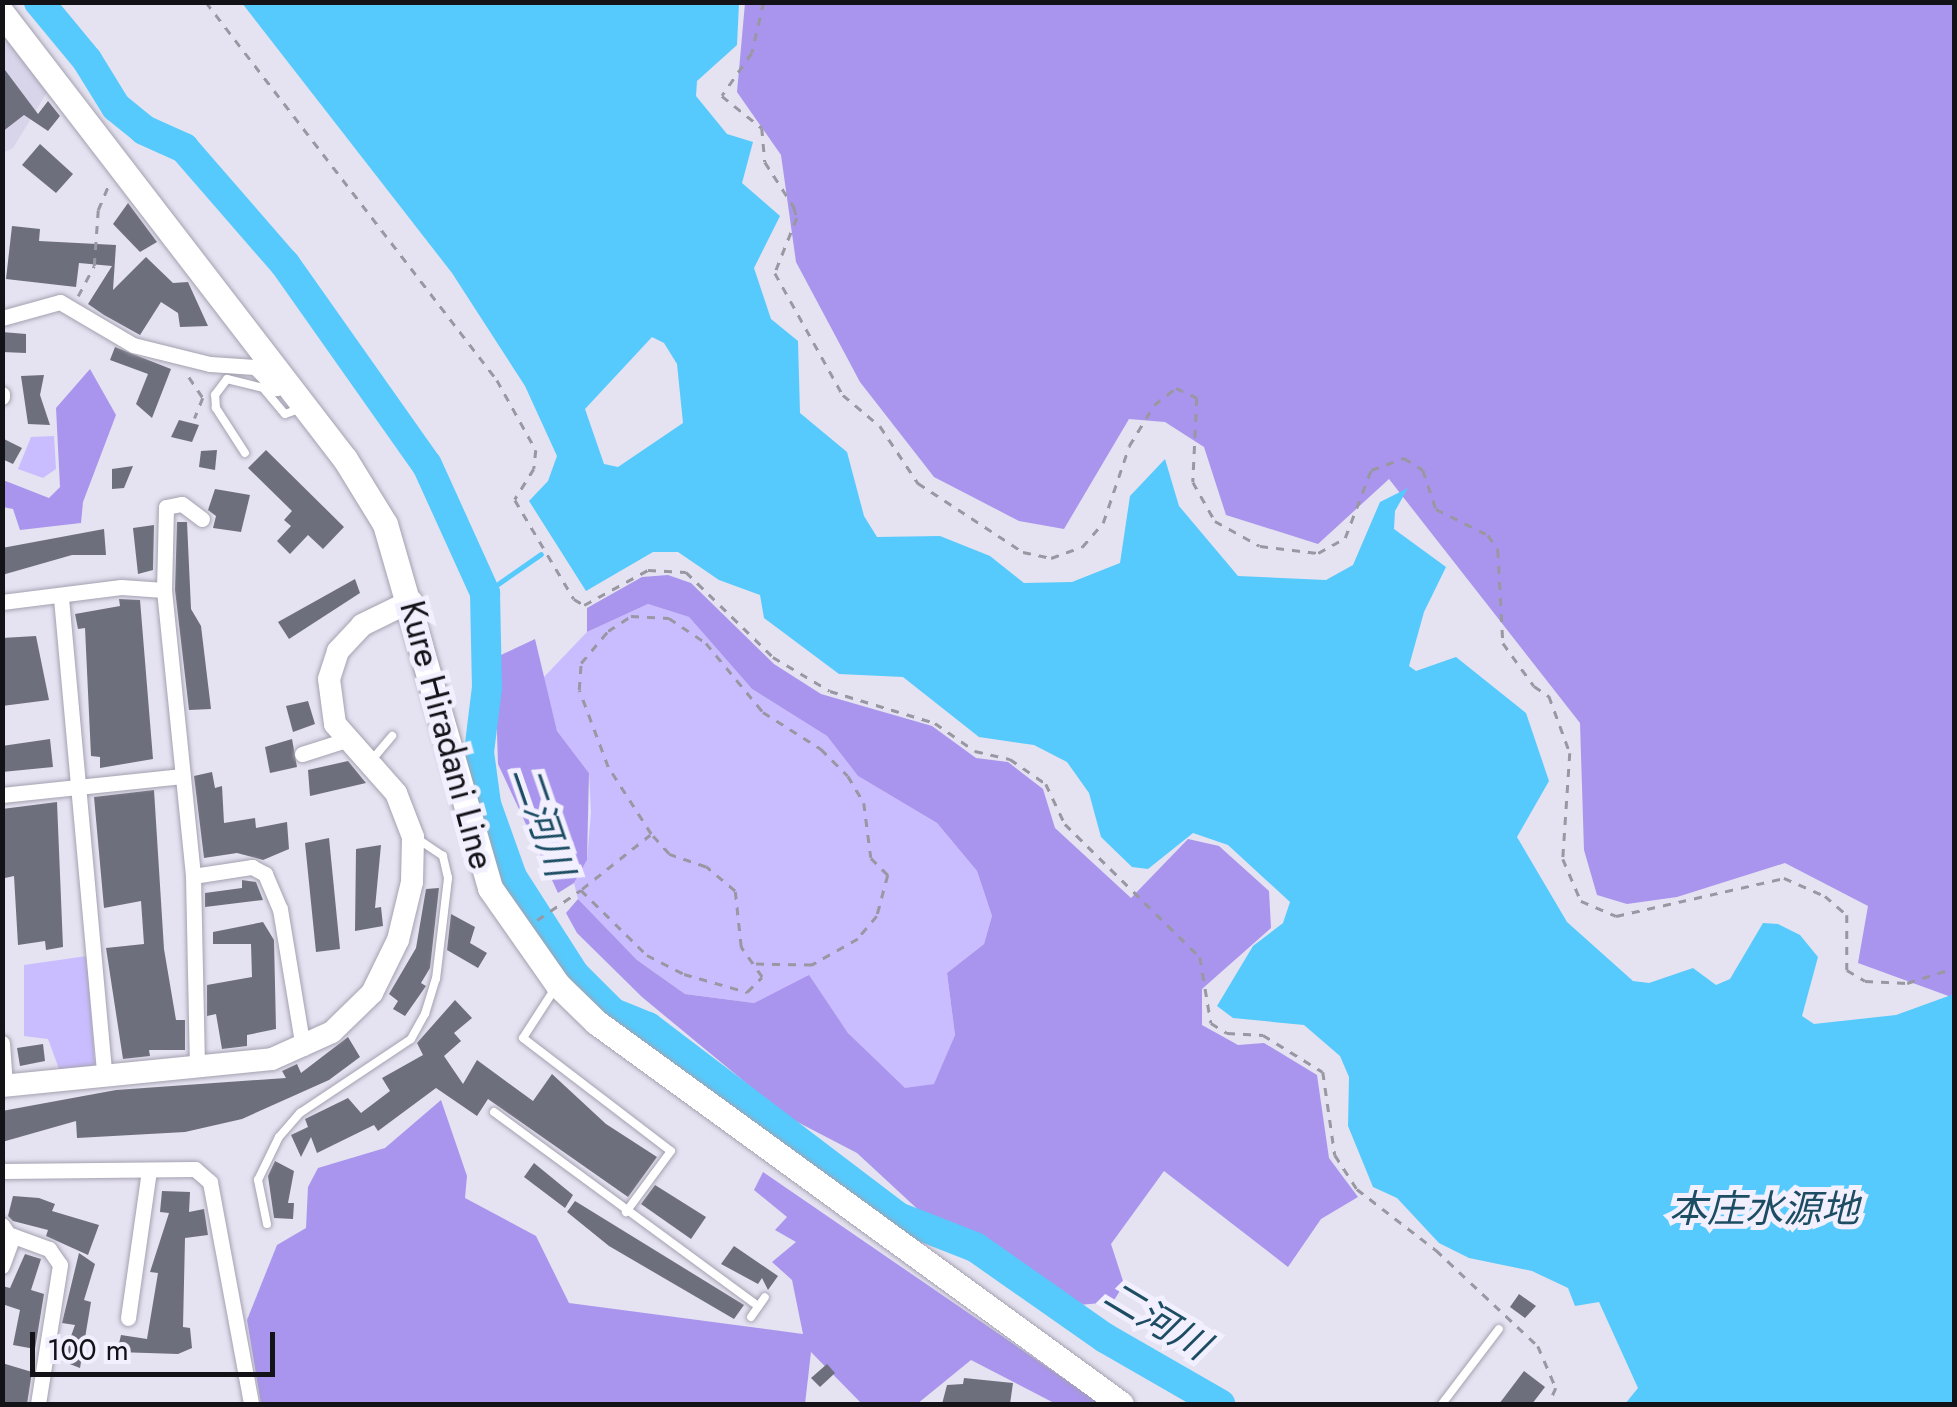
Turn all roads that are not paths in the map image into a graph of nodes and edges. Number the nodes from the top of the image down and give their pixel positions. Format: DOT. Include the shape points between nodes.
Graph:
graph roads {
  1 [pos="2,13"];
  2 [pos="2,318"];
  3 [pos="300,408"];
  4 [pos="244,453"];
  5 [pos="202,519"];
  6 [pos="164,590"];
  7 [pos="60,598"];
  8 [pos="411,601"];
  9 [pos="2,602"];
  10 [pos="392,736"];
  11 [pos="349,739"];
  12 [pos="302,754"];
  13 [pos="371,761"];
  14 [pos="182,776"];
  15 [pos="78,786"];
  16 [pos="2,794"];
  17 [pos="414,837"];
  18 [pos="193,876"];
  19 [pos="558,985"];
  20 [pos="2,1043"];
  21 [pos="302,1048"];
  22 [pos="197,1064"];
  23 [pos="104,1075"];
  24 [pos="4,1086"];
  25 [pos="494,1112"];
  26 [pos="149,1170"];
  27 [pos="2,1171"];
  28 [pos="626,1212"];
  29 [pos="267,1224"];
  30 [pos="8,1230"];
  31 [pos="2,1266"];
  32 [pos="765,1296"];
  33 [pos="758,1306"];
  34 [pos="128,1318"];
  35 [pos="751,1318"];
  36 [pos="1499,1329"];
  37 [pos="38,1404"];
  38 [pos="251,1404"];
  39 [pos="1121,1404"];
  40 [pos="1442,1404"];
  1 -- 3 [label="main road, Kure Hiradani Line"];
  2 -- 3 [label="street" via="43,302 72,305 133,346 254,367"];
  3 -- 4 [label="lane" via="286,414 263,388 227,380 215,395 216,408"];
  3 -- 8 [label="main road, Kure Hiradani Line" via="386,524"];
  5 -- 6 [label="street" via="182,504 166,507"];
  6 -- 7 [label="street" via="121,587"];
  6 -- 14 [label="street"];
  7 -- 9 [label="street"];
  7 -- 15 [label="street"];
  8 -- 11 [label="street" via="362,625 338,651 329,704"];
  8 -- 19 [label="main road, Kure Hiradani Line" via="433,701 490,888"];
  10 -- 13 [label="lane"];
  11 -- 12 [label="street"];
  11 -- 13 [label="street"];
  13 -- 17 [label="street" via="396,793"];
  14 -- 15 [label="street"];
  14 -- 18 [label="street"];
  15 -- 16 [label="street"];
  15 -- 23 [label="street"];
  17 -- 21 [label="street" via="398,940 372,992 332,1032"];
  17 -- 29 [label="lane" via="444,856 448,878 436,979 425,1014 411,1040 300,1114 279,1136 258,1180"];
  18 -- 21 [label="street" via="252,867 265,874 280,909"];
  18 -- 22 [label="street"];
  19 -- 28 [label="lane" via="523,1038 670,1151"];
  19 -- 39 [label="main road, Kure Hiradani Line" via="596,1022"];
  20 -- 24 [label="street"];
  21 -- 22 [label="street" via="272,1060"];
  22 -- 23 [label="street"];
  23 -- 24 [label="street"];
  25 -- 28 [label="lane"];
  26 -- 27 [label="street"];
  26 -- 34 [label="street"];
  26 -- 38 [label="street" via="195,1169 210,1182"];
  28 -- 33 [label="lane"];
  30 -- 31 [label="street"];
  30 -- 37 [label="street" via="49,1249 60,1265"];
  32 -- 33 [label="lane"];
  33 -- 35 [label="lane"];
  36 -- 40 [label="lane"];
}
